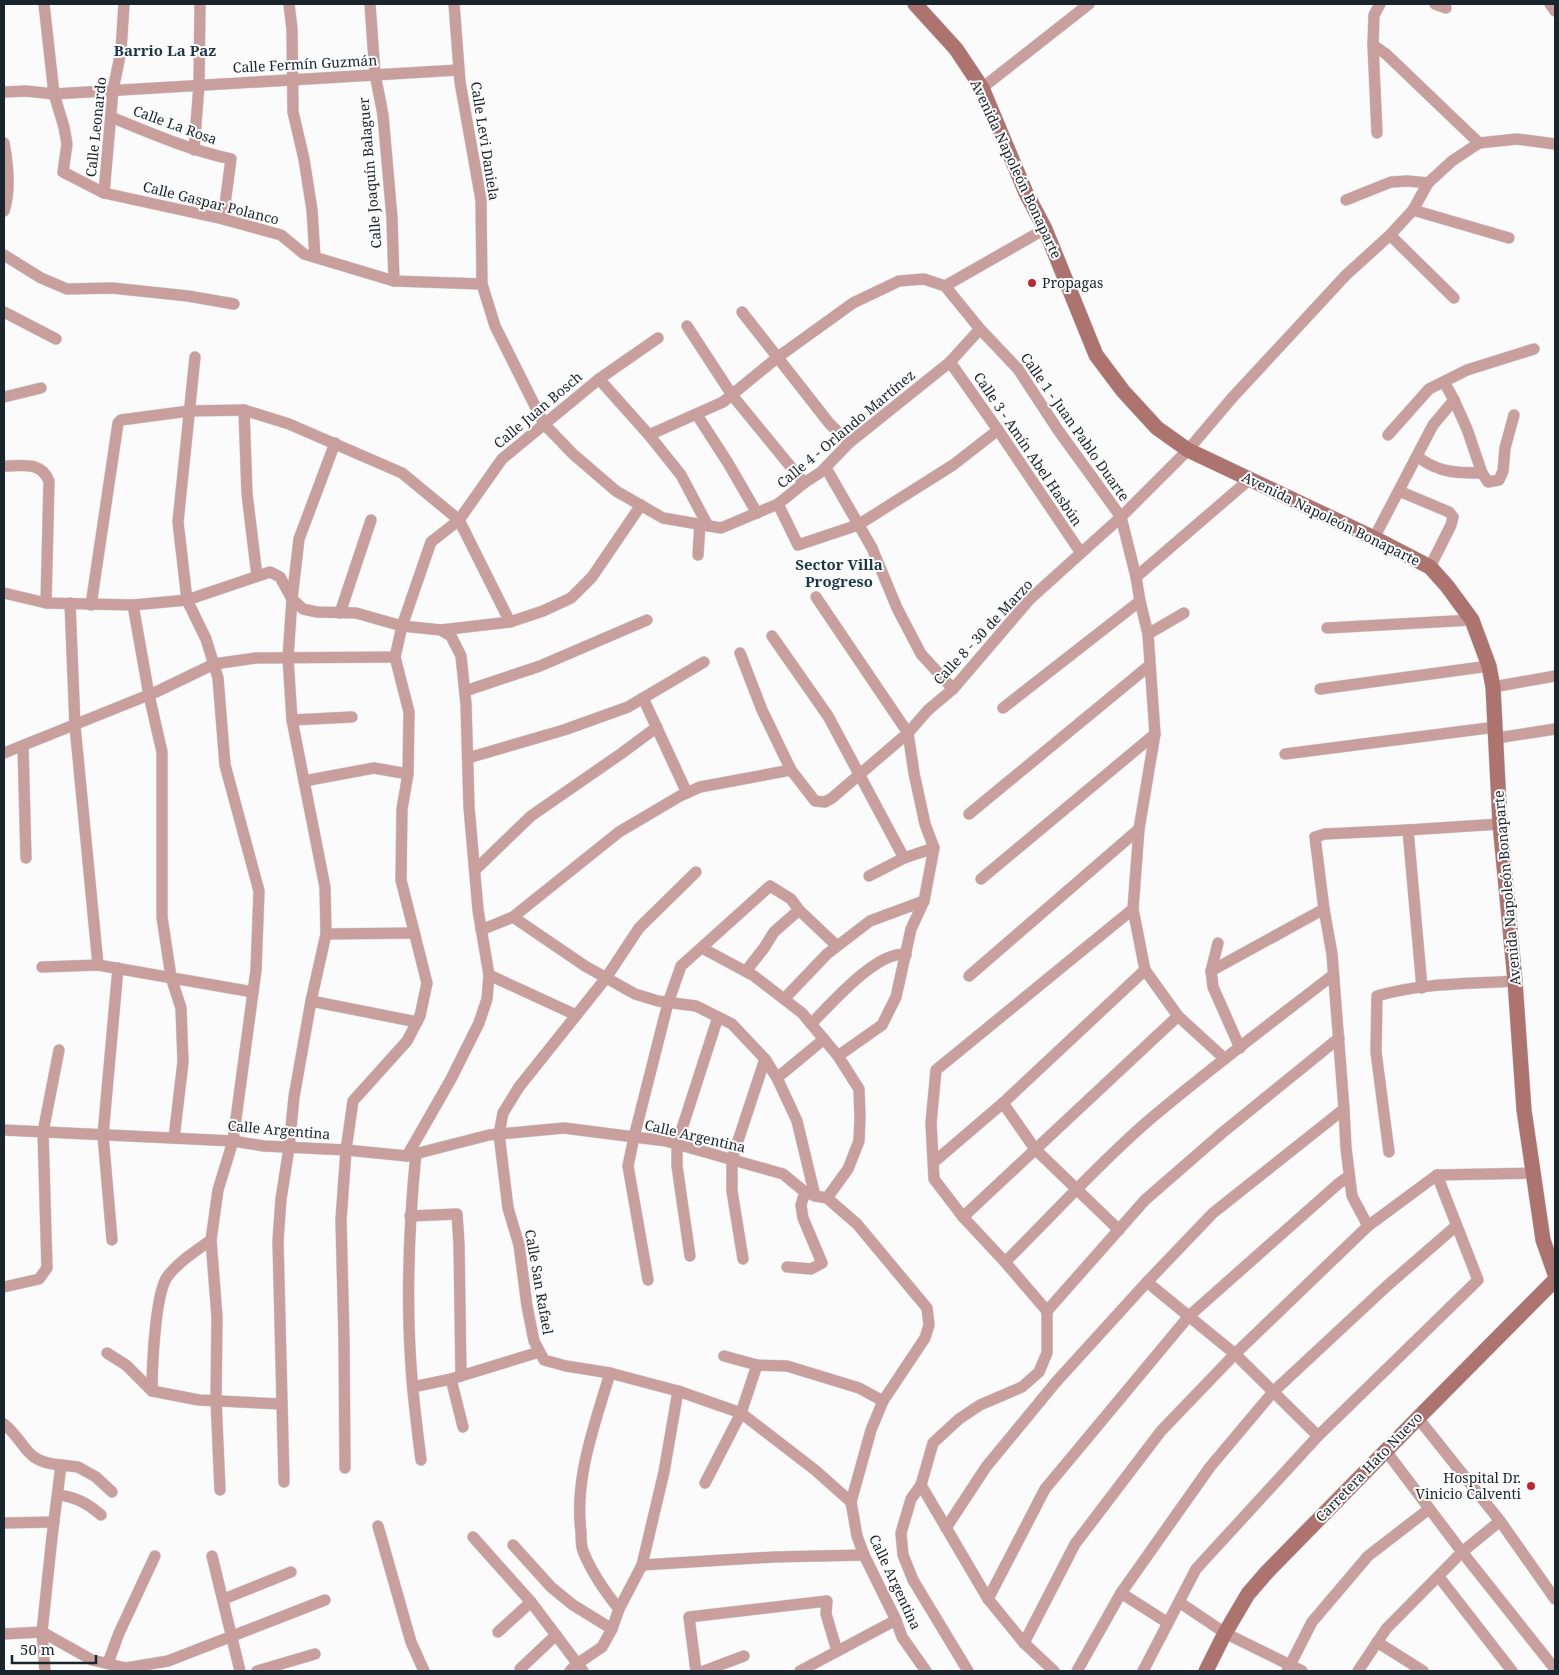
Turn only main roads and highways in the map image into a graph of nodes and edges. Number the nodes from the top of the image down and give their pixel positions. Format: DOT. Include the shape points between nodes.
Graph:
graph roads {
  1 [pos="915,4"];
  2 [pos="1555,1274"];
  3 [pos="1555,1280"];
  4 [pos="1206,1671"];
  1 -- 2 [label="main road, Avenida Napoleón Bonaparte" via="956,48 982,88 1026,193 1046,229 1096,355 1123,391 1157,428 1188,450 1430,568 1472,620 1494,687 1500,824 1524,1110 1543,1240"];
  3 -- 4 [label="main road, Carretera Hato Nuevo" via="1267,1572 1248,1594"];
}
